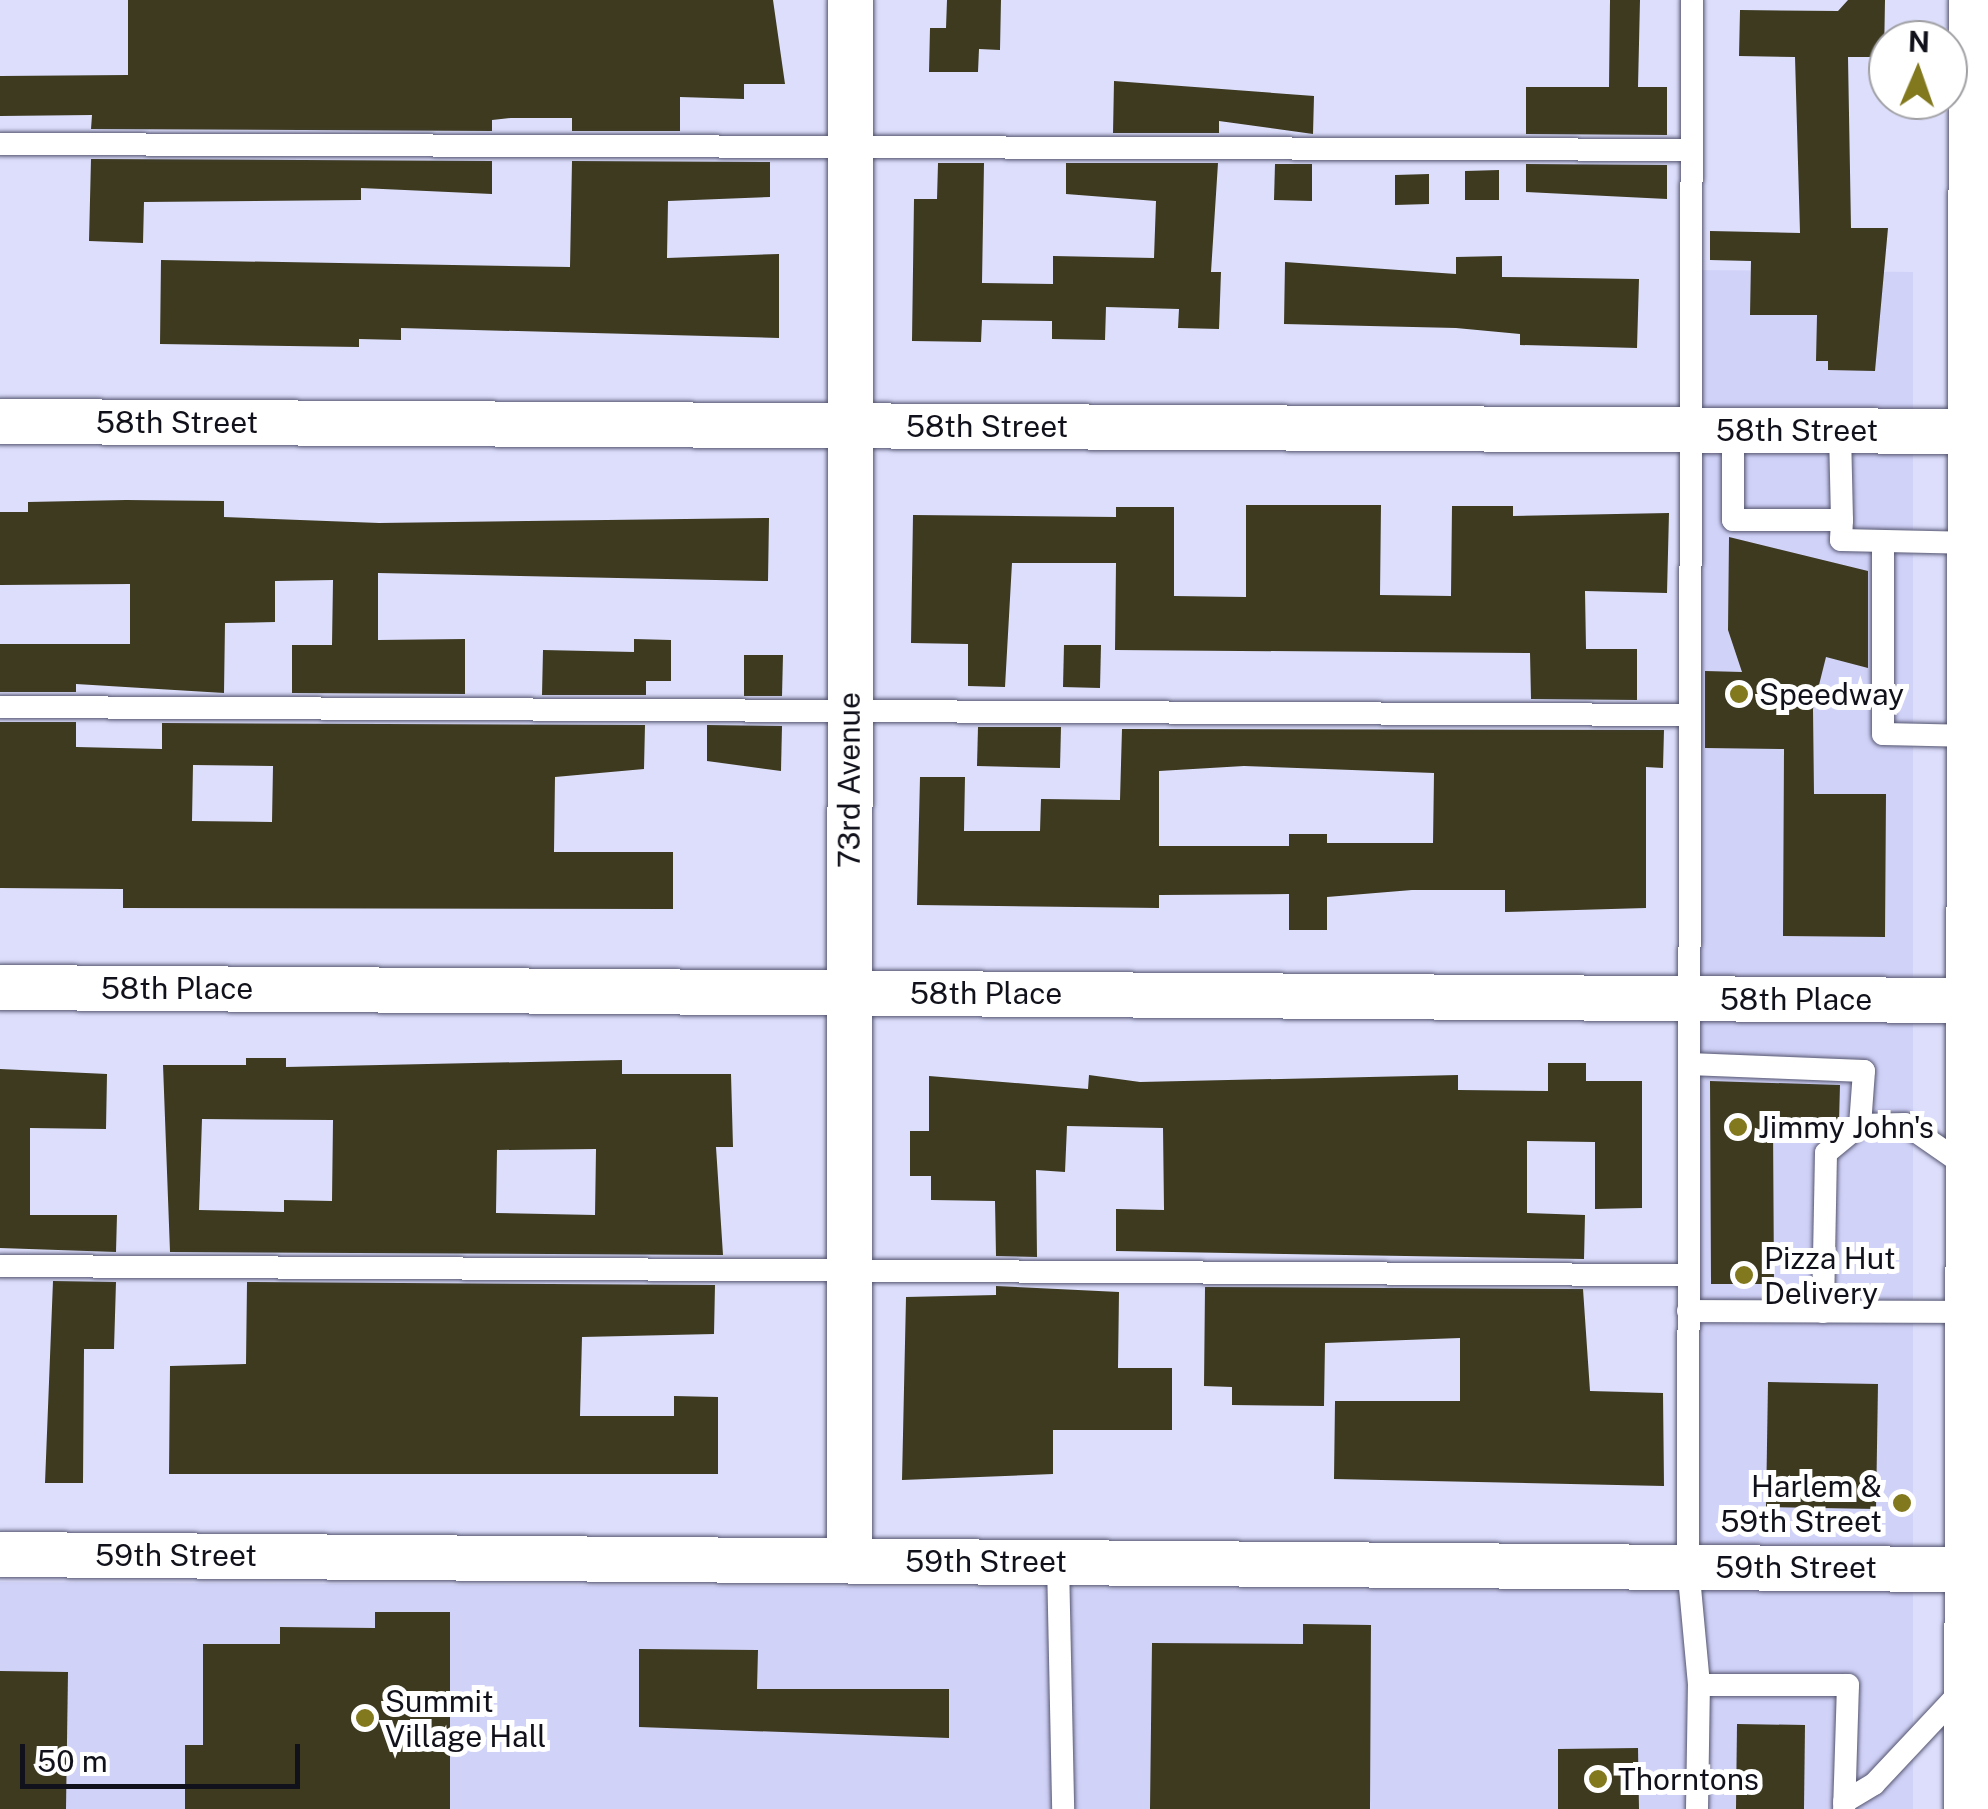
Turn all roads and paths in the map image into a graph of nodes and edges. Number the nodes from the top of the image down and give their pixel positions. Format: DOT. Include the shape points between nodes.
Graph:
graph roads {
  1 [pos="850,0"];
  2 [pos="1692,0"];
  3 [pos="1980,26"];
  4 [pos="1982,131"];
  5 [pos="0,144"];
  6 [pos="850,147"];
  7 [pos="1692,150"];
  8 [pos="1982,252"];
  9 [pos="1982,368"];
  10 [pos="0,422"];
  11 [pos="849,426"];
  12 [pos="1712,430"];
  13 [pos="1840,431"];
  14 [pos="1975,431"];
  15 [pos="1842,520"];
  16 [pos="1883,541"];
  17 [pos="1974,542"];
  18 [pos="0,706"];
  19 [pos="849,711"];
  20 [pos="1690,715"];
  21 [pos="1974,736"];
  22 [pos="1981,873"];
  23 [pos="0,986"];
  24 [pos="849,992"];
  25 [pos="1689,998"];
  26 [pos="1973,1000"];
  27 [pos="1689,1064"];
  28 [pos="1860,1124"];
  29 [pos="1972,1171"];
  30 [pos="0,1266"];
  31 [pos="849,1270"];
  32 [pos="1688,1276"];
  33 [pos="1688,1311"];
  34 [pos="1823,1312"];
  35 [pos="1972,1312"];
  36 [pos="1980,1510"];
  37 [pos="0,1554"];
  38 [pos="849,1560"];
  39 [pos="1058,1562"];
  40 [pos="1688,1566"];
  41 [pos="1971,1569"];
  42 [pos="1971,1680"];
  43 [pos="1699,1685"];
  44 [pos="1844,1805"];
  45 [pos="1063,1809"];
  46 [pos="1697,1809"];
  47 [pos="1971,1809"];
  1 -- 6 [label="street, 73rd Avenue"];
  2 -- 7 [label="lane"];
  3 -- 4 [label="main road"];
  4 -- 8 [label="main road"];
  5 -- 6 [label="lane"];
  6 -- 7 [label="lane"];
  6 -- 11 [label="street, 73rd Avenue"];
  7 -- 12 [label="lane"];
  8 -- 9 [label="main road"];
  9 -- 14 [label="main road"];
  10 -- 11 [label="street, 58th Street"];
  11 -- 12 [label="street, 58th Street"];
  11 -- 19 [label="street, 73rd Avenue"];
  12 -- 13 [label="street, 58th Street"];
  12 -- 15 [label="lane" via="1734,520"];
  12 -- 20 [label="lane"];
  13 -- 14 [label="street, 58th Street"];
  13 -- 15 [label="lane"];
  14 -- 17 [label="main road"];
  15 -- 16 [label="lane" via="1841,540"];
  16 -- 17 [label="lane"];
  16 -- 21 [label="lane" via="1883,734"];
  17 -- 21 [label="main road"];
  18 -- 19 [label="lane"];
  19 -- 20 [label="lane"];
  19 -- 24 [label="street, 73rd Avenue"];
  20 -- 25 [label="lane"];
  21 -- 22 [label="main road"];
  22 -- 26 [label="main road"];
  23 -- 24 [label="street, 58th Place"];
  24 -- 25 [label="street, 58th Place"];
  24 -- 31 [label="street, 73rd Avenue"];
  25 -- 26 [label="street, 58th Place"];
  25 -- 27 [label="lane"];
  26 -- 29 [label="main road"];
  27 -- 28 [label="lane" via="1855,1065 1864,1070"];
  27 -- 32 [label="lane"];
  28 -- 29 [label="lane" via="1905,1124"];
  28 -- 34 [label="lane" via="1826,1152"];
  29 -- 35 [label="main road"];
  30 -- 31 [label="lane"];
  31 -- 32 [label="lane"];
  31 -- 38 [label="street, 73rd Avenue"];
  32 -- 33 [label="lane"];
  33 -- 34 [label="lane"];
  33 -- 40 [label="lane"];
  34 -- 35 [label="lane"];
  35 -- 36 [label="main road"];
  36 -- 41 [label="main road"];
  37 -- 38 [label="street, 59th Street"];
  38 -- 39 [label="street, 59th Street"];
  39 -- 40 [label="street, 59th Street"];
  39 -- 45 [label="lane"];
  40 -- 41 [label="street, 59th Street"];
  40 -- 43 [label="lane"];
  41 -- 42 [label="main road"];
  42 -- 44 [label="lane" via="1874,1784"];
  42 -- 47 [label="main road"];
  43 -- 44 [label="lane" via="1848,1685"];
  43 -- 46 [label="lane"];
}
